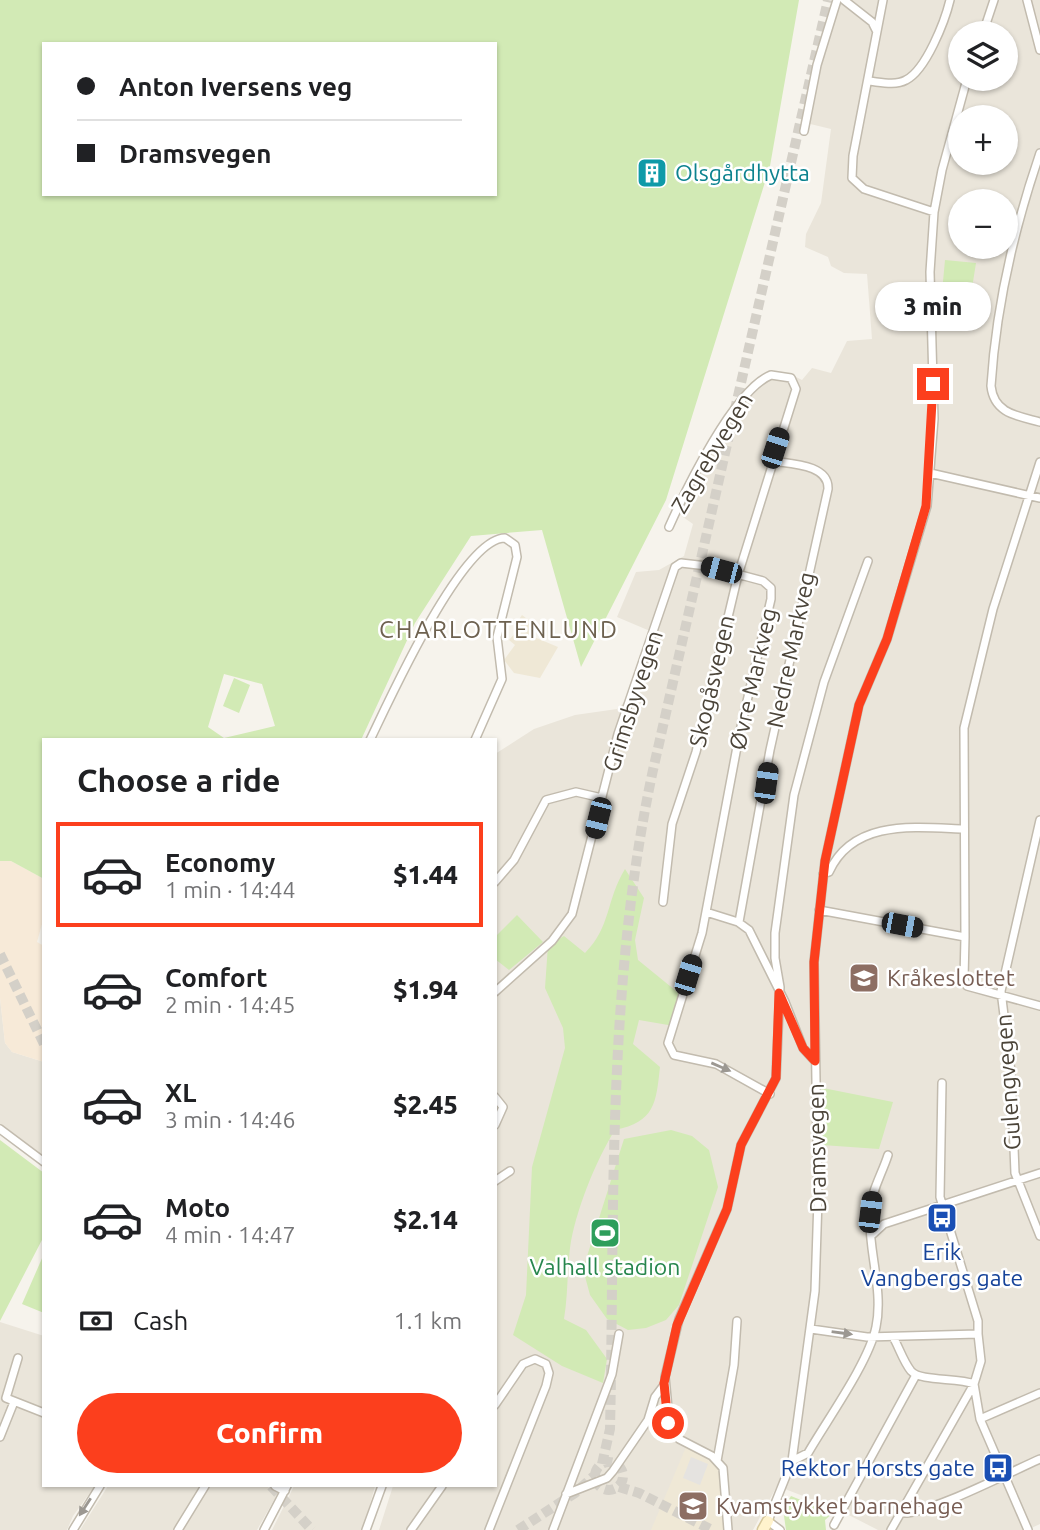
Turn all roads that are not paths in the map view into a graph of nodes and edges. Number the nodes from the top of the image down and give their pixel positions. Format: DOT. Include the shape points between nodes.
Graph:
graph roads {
  1 [pos="837,0"];
  2 [pos="844,0"];
  3 [pos="883,0"];
  4 [pos="950,0"];
  5 [pos="994,0"];
  6 [pos="1027,0"];
  7 [pos="986,21"];
  8 [pos="876,31"];
  9 [pos="1040,50"];
  10 [pos="868,81"];
  11 [pos="964,91"];
  12 [pos="804,131"];
  13 [pos="1040,153"];
  14 [pos="933,212"];
  15 [pos="796,383"];
  16 [pos="1040,422"];
  17 [pos="772,461"];
  18 [pos="1040,462"];
  19 [pos="930,473"];
  20 [pos="1030,496"];
  21 [pos="1040,498"];
  22 [pos="669,527"];
  23 [pos="869,561"];
  24 [pos="738,575"];
  25 [pos="371,738"];
  26 [pos="476,738"];
  27 [pos="602,798"];
  28 [pos="1040,820"];
  29 [pos="963,829"];
  30 [pos="1038,834"];
  31 [pos="823,874"];
  32 [pos="497,880"];
  33 [pos="663,902"];
  34 [pos="818,910"];
  35 [pos="706,912"];
  36 [pos="739,922"];
  37 [pos="965,937"];
  38 [pos="497,990"];
  39 [pos="779,993"];
  40 [pos="1001,996"];
  41 [pos="1040,1006"];
  42 [pos="815,1061"];
  43 [pos="942,1083"];
  44 [pos="770,1094"];
  45 [pos="497,1100"];
  46 [pos="497,1120"];
  47 [pos="0,1129"];
  48 [pos="888,1155"];
  49 [pos="42,1160"];
  50 [pos="510,1171"];
  51 [pos="1040,1172"];
  52 [pos="497,1180"];
  53 [pos="1018,1180"];
  54 [pos="942,1205"];
  55 [pos="871,1236"];
  56 [pos="1040,1236"];
  57 [pos="737,1321"];
  58 [pos="811,1329"];
  59 [pos="619,1334"];
  60 [pos="978,1334"];
  61 [pos="873,1337"];
  62 [pos="893,1337"];
  63 [pos="18,1358"];
  64 [pos="916,1375"];
  65 [pos="974,1384"];
  66 [pos="664,1385"];
  67 [pos="1040,1393"];
  68 [pos="14,1402"];
  69 [pos="497,1402"];
  70 [pos="42,1412"];
  71 [pos="980,1419"];
  72 [pos="0,1437"];
  73 [pos="1040,1459"];
  74 [pos="717,1461"];
  75 [pos="792,1461"];
  76 [pos="1003,1475"];
  77 [pos="99,1487"];
  78 [pos="204,1487"];
  79 [pos="382,1487"];
  80 [pos="441,1487"];
  81 [pos="286,1489"];
  82 [pos="566,1494"];
  83 [pos="902,1513"];
  84 [pos="766,1525"];
  85 [pos="834,1525"];
  86 [pos="414,1528"];
  87 [pos="893,1529"];
  88 [pos="73,1530"];
  89 [pos="178,1530"];
  90 [pos="264,1530"];
  91 [pos="366,1530"];
  92 [pos="489,1530"];
  93 [pos="553,1530"];
  94 [pos="729,1530"];
  95 [pos="779,1530"];
  96 [pos="1028,1530"];
  1 -- 12 [label="street" via="817,65"];
  2 -- 8 [label="street" via="872,22"];
  3 -- 8 [label="street"];
  4 -- 10 [label="street" via="940,29 913,75 894,83"];
  5 -- 7 [label="street"];
  6 -- 9 [label="street"];
  8 -- 10 [label="street"];
  10 -- 14 [label="street" via="852,178 864,189"];
  11 -- 14 [label="street, Dramsvegen"];
  13 -- 16 [label="street" via="1009,257 991,386 1001,408"];
  14 -- 19 [label="street, Dramsvegen"];
  15 -- 17 [label="street, Skogåsvegen"];
  15 -- 22 [label="street, Zagrebvegen" via="783,375 771,375 747,391"];
  17 -- 24 [label="street, Skogåsvegen"];
  17 -- 36 [label="street, Nedre Markveg" via="818,471 828,484 770,750"];
  18 -- 20 [label="street"];
  19 -- 20 [label="street"];
  19 -- 31 [label="street, Dramsvegen" via="925,513 897,608 854,722"];
  20 -- 21 [label="street"];
  20 -- 29 [label="street" via="1003,575 965,719"];
  23 -- 39 [label="street" via="829,668 797,777 775,933"];
  24 -- 27 [label="street, Grimsbyvegen" via="687,563 673,570 618,734"];
  24 -- 33 [label="street, Skogåsvegen" via="696,752 672,824"];
  24 -- 35 [label="street, Øvre Markveg" via="767,583 772,592"];
  25 -- 26 [label="street" via="428,624 457,580 483,547 505,538 515,545 517,557 498,631 502,679"];
  27 -- 32 [label="street" via="576,792 546,800 514,860"];
  27 -- 38 [label="street, Grimsbyvegen" via="569,921"];
  28 -- 30 [label="street, Gulengvegen"];
  29 -- 31 [label="street" via="882,830 839,854"];
  29 -- 37 [label="street"];
  30 -- 40 [label="street, Gulengvegen"];
  31 -- 34 [label="street, Dramsvegen"];
  34 -- 37 [label="street"];
  34 -- 42 [label="street, Dramsvegen"];
  35 -- 36 [label="street"];
  35 -- 44 [label="street, Øvre Markveg, one-way" via="669,1050 722,1066"];
  36 -- 39 [label="street" via="756,942"];
  37 -- 40 [label="street" via="965,984"];
  39 -- 42 [label="street" via="803,1048"];
  39 -- 44 [label="street" via="778,1071"];
  40 -- 41 [label="street"];
  40 -- 53 [label="street, Gulengvegen"];
  42 -- 58 [label="street, Dramsvegen" via="818,1237"];
  43 -- 54 [label="street"];
  44 -- 66 [label="street" via="741,1145 730,1201 679,1319"];
  45 -- 46 [label="street" via="503,1107"];
  47 -- 49 [label="street"];
  48 -- 55 [label="street" via="873,1188"];
  50 -- 52 [label="street"];
  51 -- 53 [label="street"];
  53 -- 54 [label="street"];
  53 -- 56 [label="street, Gulengvegen"];
  54 -- 55 [label="street" via="884,1224"];
  54 -- 60 [label="street"];
  55 -- 61 [label="street" via="878,1308"];
  57 -- 74 [label="street"];
  58 -- 61 [label="street, one-way"];
  58 -- 75 [label="street, Dramsvegen"];
  59 -- 82 [label="street" via="612,1374"];
  60 -- 62 [label="street"];
  60 -- 65 [label="street" via="981,1362"];
  61 -- 62 [label="street"];
  61 -- 75 [label="street" via="808,1453"];
  62 -- 64 [label="street"];
  63 -- 68 [label="street" via="6,1398"];
  64 -- 65 [label="street" via="960,1378"];
  64 -- 85 [label="street"];
  65 -- 71 [label="street"];
  65 -- 83 [label="street"];
  66 -- 74 [label="street" via="673,1433"];
  66 -- 82 [label="street" via="648,1420 607,1478"];
  67 -- 71 [label="street"];
  68 -- 70 [label="street"];
  68 -- 72 [label="street"];
  69 -- 92 [label="street" via="527,1361 540,1360 549,1369"];
  71 -- 76 [label="street"];
  73 -- 76 [label="street"];
  74 -- 94 [label="street" via="726,1481"];
  75 -- 84 [label="street, Dramsvegen"];
  76 -- 83 [label="street"];
  76 -- 96 [label="street"];
  77 -- 88 [label="street, one-way"];
  78 -- 89 [label="street"];
  79 -- 91 [label="street"];
  80 -- 86 [label="street"];
  81 -- 90 [label="street"];
  82 -- 93 [label="street"];
  83 -- 87 [label="street"];
  84 -- 95 [label="street"];
}
